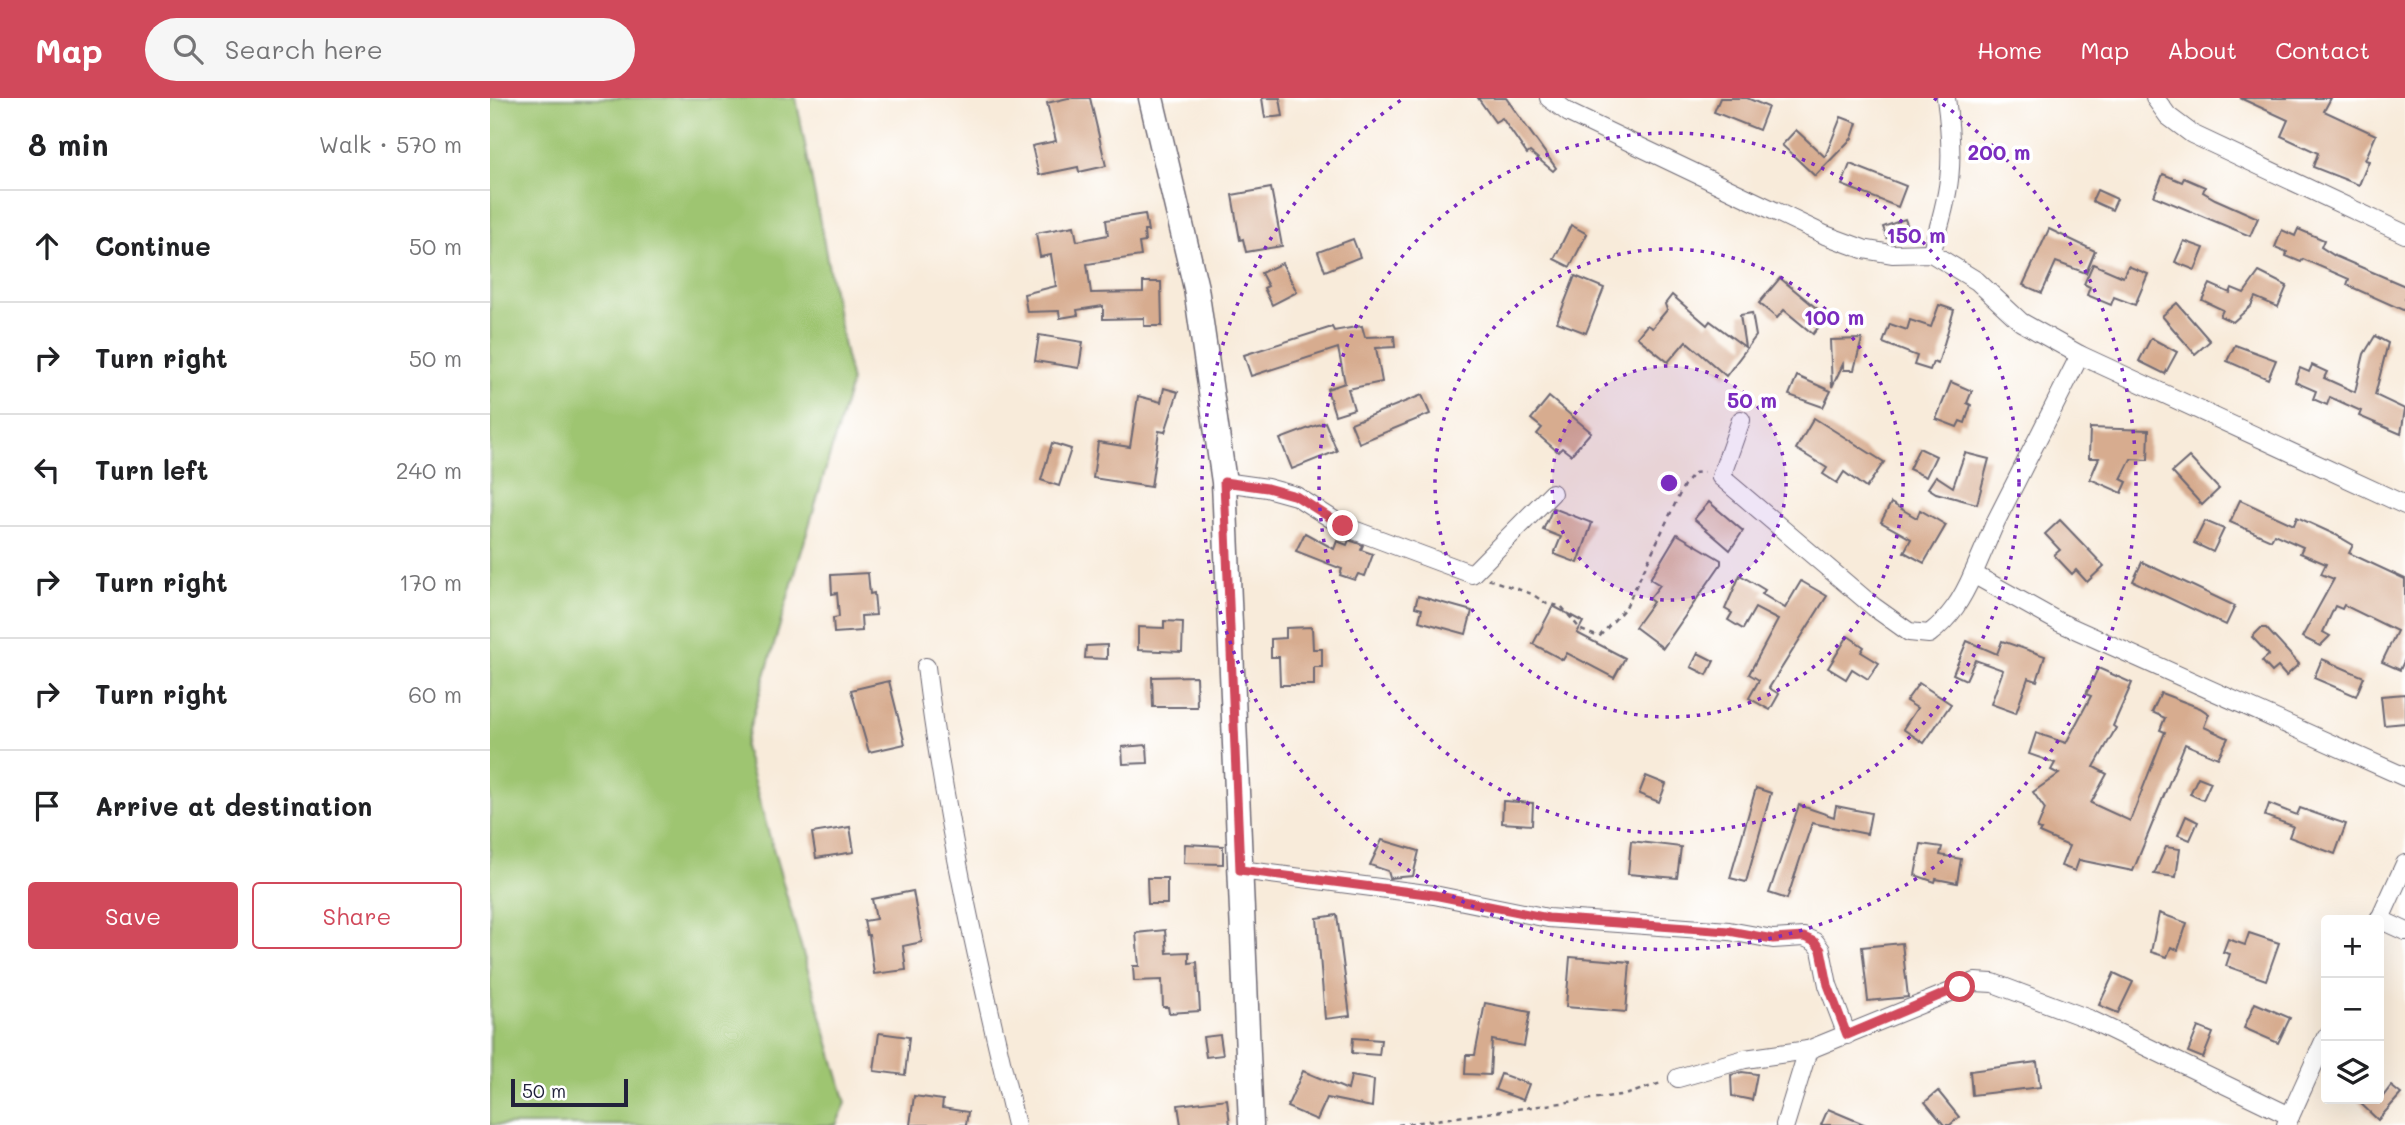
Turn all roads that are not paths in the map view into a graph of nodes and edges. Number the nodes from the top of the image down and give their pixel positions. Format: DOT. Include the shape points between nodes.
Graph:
graph roads {
  1 [pos="1151,98"];
  2 [pos="1549,98"];
  3 [pos="1946,98"];
  4 [pos="2155,98"];
  5 [pos="2405,234"];
  6 [pos="1931,253"];
  7 [pos="2080,355"];
  8 [pos="1741,420"];
  9 [pos="1224,482"];
  10 [pos="1552,493"];
  11 [pos="2405,505"];
  12 [pos="1973,574"];
  13 [pos="926,667"];
  14 [pos="2405,777"];
  15 [pos="2405,864"];
  16 [pos="1240,870"];
  17 [pos="2381,915"];
  18 [pos="2384,922"];
  19 [pos="2405,931"];
  20 [pos="1847,1035"];
  21 [pos="2324,1041"];
  22 [pos="1808,1051"];
  23 [pos="1678,1078"];
  24 [pos="2288,1121"];
  25 [pos="1016,1125"];
  26 [pos="1251,1125"];
  27 [pos="1785,1125"];
  1 -- 9 [label="street" via="1196,288"];
  2 -- 6 [label="street" via="1569,113 1825,235 1892,254"];
  3 -- 6 [label="street" via="1953,163"];
  4 -- 5 [label="street" via="2168,116 2192,134"];
  6 -- 7 [label="street" via="1977,281 2021,322"];
  7 -- 11 [label="street"];
  7 -- 12 [label="street"];
  8 -- 12 [label="street" via="1721,477 1909,632 1929,634 1946,620"];
  9 -- 10 [label="street" via="1296,496 1343,526 1472,574"];
  9 -- 16 [label="street"];
  12 -- 14 [label="street" via="2059,622"];
  13 -- 25 [label="street" via="937,753 979,969"];
  15 -- 17 [label="street"];
  16 -- 20 [label="street" via="1434,895 1548,918 1729,931 1773,939 1804,937 1821,950 1828,985"];
  16 -- 26 [label="street"];
  18 -- 19 [label="street"];
  20 -- 22 [label="street"];
  20 -- 24 [label="street" via="1960,987 1975,982 1993,984 2089,1019"];
  21 -- 24 [label="street"];
  22 -- 23 [label="street" via="1745,1059"];
  22 -- 27 [label="street"];
}
